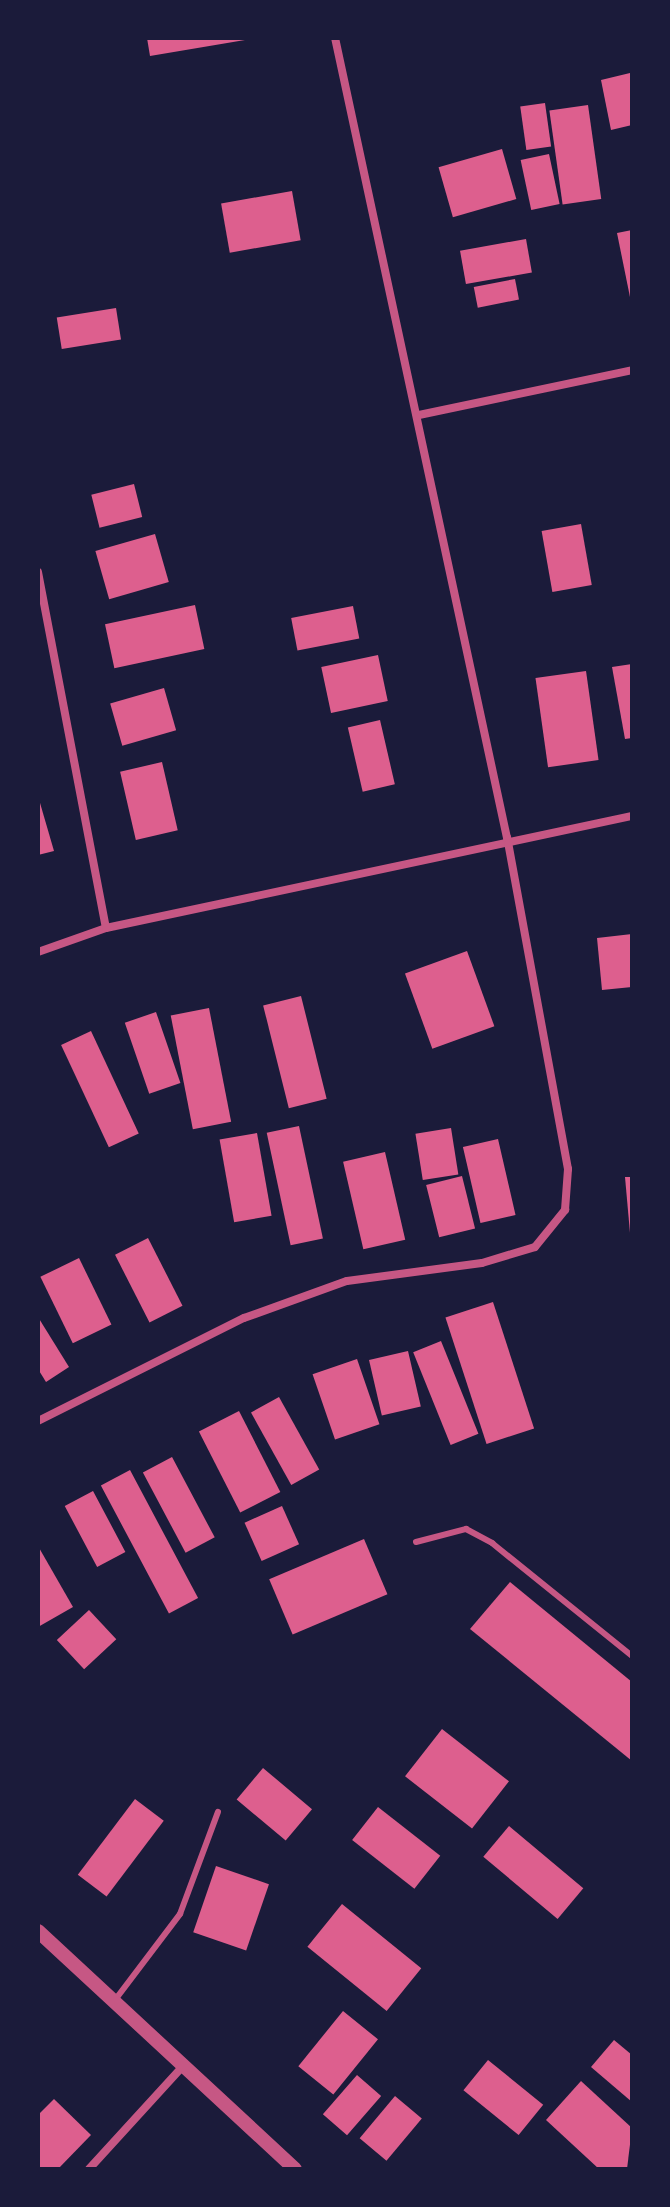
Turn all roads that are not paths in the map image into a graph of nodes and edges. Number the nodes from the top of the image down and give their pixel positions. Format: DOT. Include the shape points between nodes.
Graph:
graph roads {
  1 [pos="335,38"];
  2 [pos="632,370"];
  3 [pos="419,415"];
  4 [pos="38,572"];
  5 [pos="632,816"];
  6 [pos="507,838"];
  7 [pos="106,928"];
  8 [pos="38,952"];
  9 [pos="38,1421"];
  10 [pos="416,1542"];
  11 [pos="632,1656"];
  12 [pos="218,1812"];
  13 [pos="38,1931"];
  14 [pos="113,2002"];
  15 [pos="182,2067"];
  16 [pos="89,2169"];
  17 [pos="295,2169"];
  1 -- 3 [label="street"];
  2 -- 3 [label="street"];
  3 -- 6 [label="street"];
  4 -- 7 [label="street"];
  5 -- 6 [label="street"];
  6 -- 7 [label="street"];
  6 -- 9 [label="street" via="568,1169 565,1210 535,1247 482,1263 347,1281 244,1318"];
  7 -- 8 [label="street"];
  10 -- 11 [label="lane" via="466,1529 492,1543"];
  12 -- 14 [label="lane" via="180,1914"];
  13 -- 14 [label="street"];
  14 -- 15 [label="street"];
  15 -- 16 [label="street"];
  15 -- 17 [label="street"];
}
